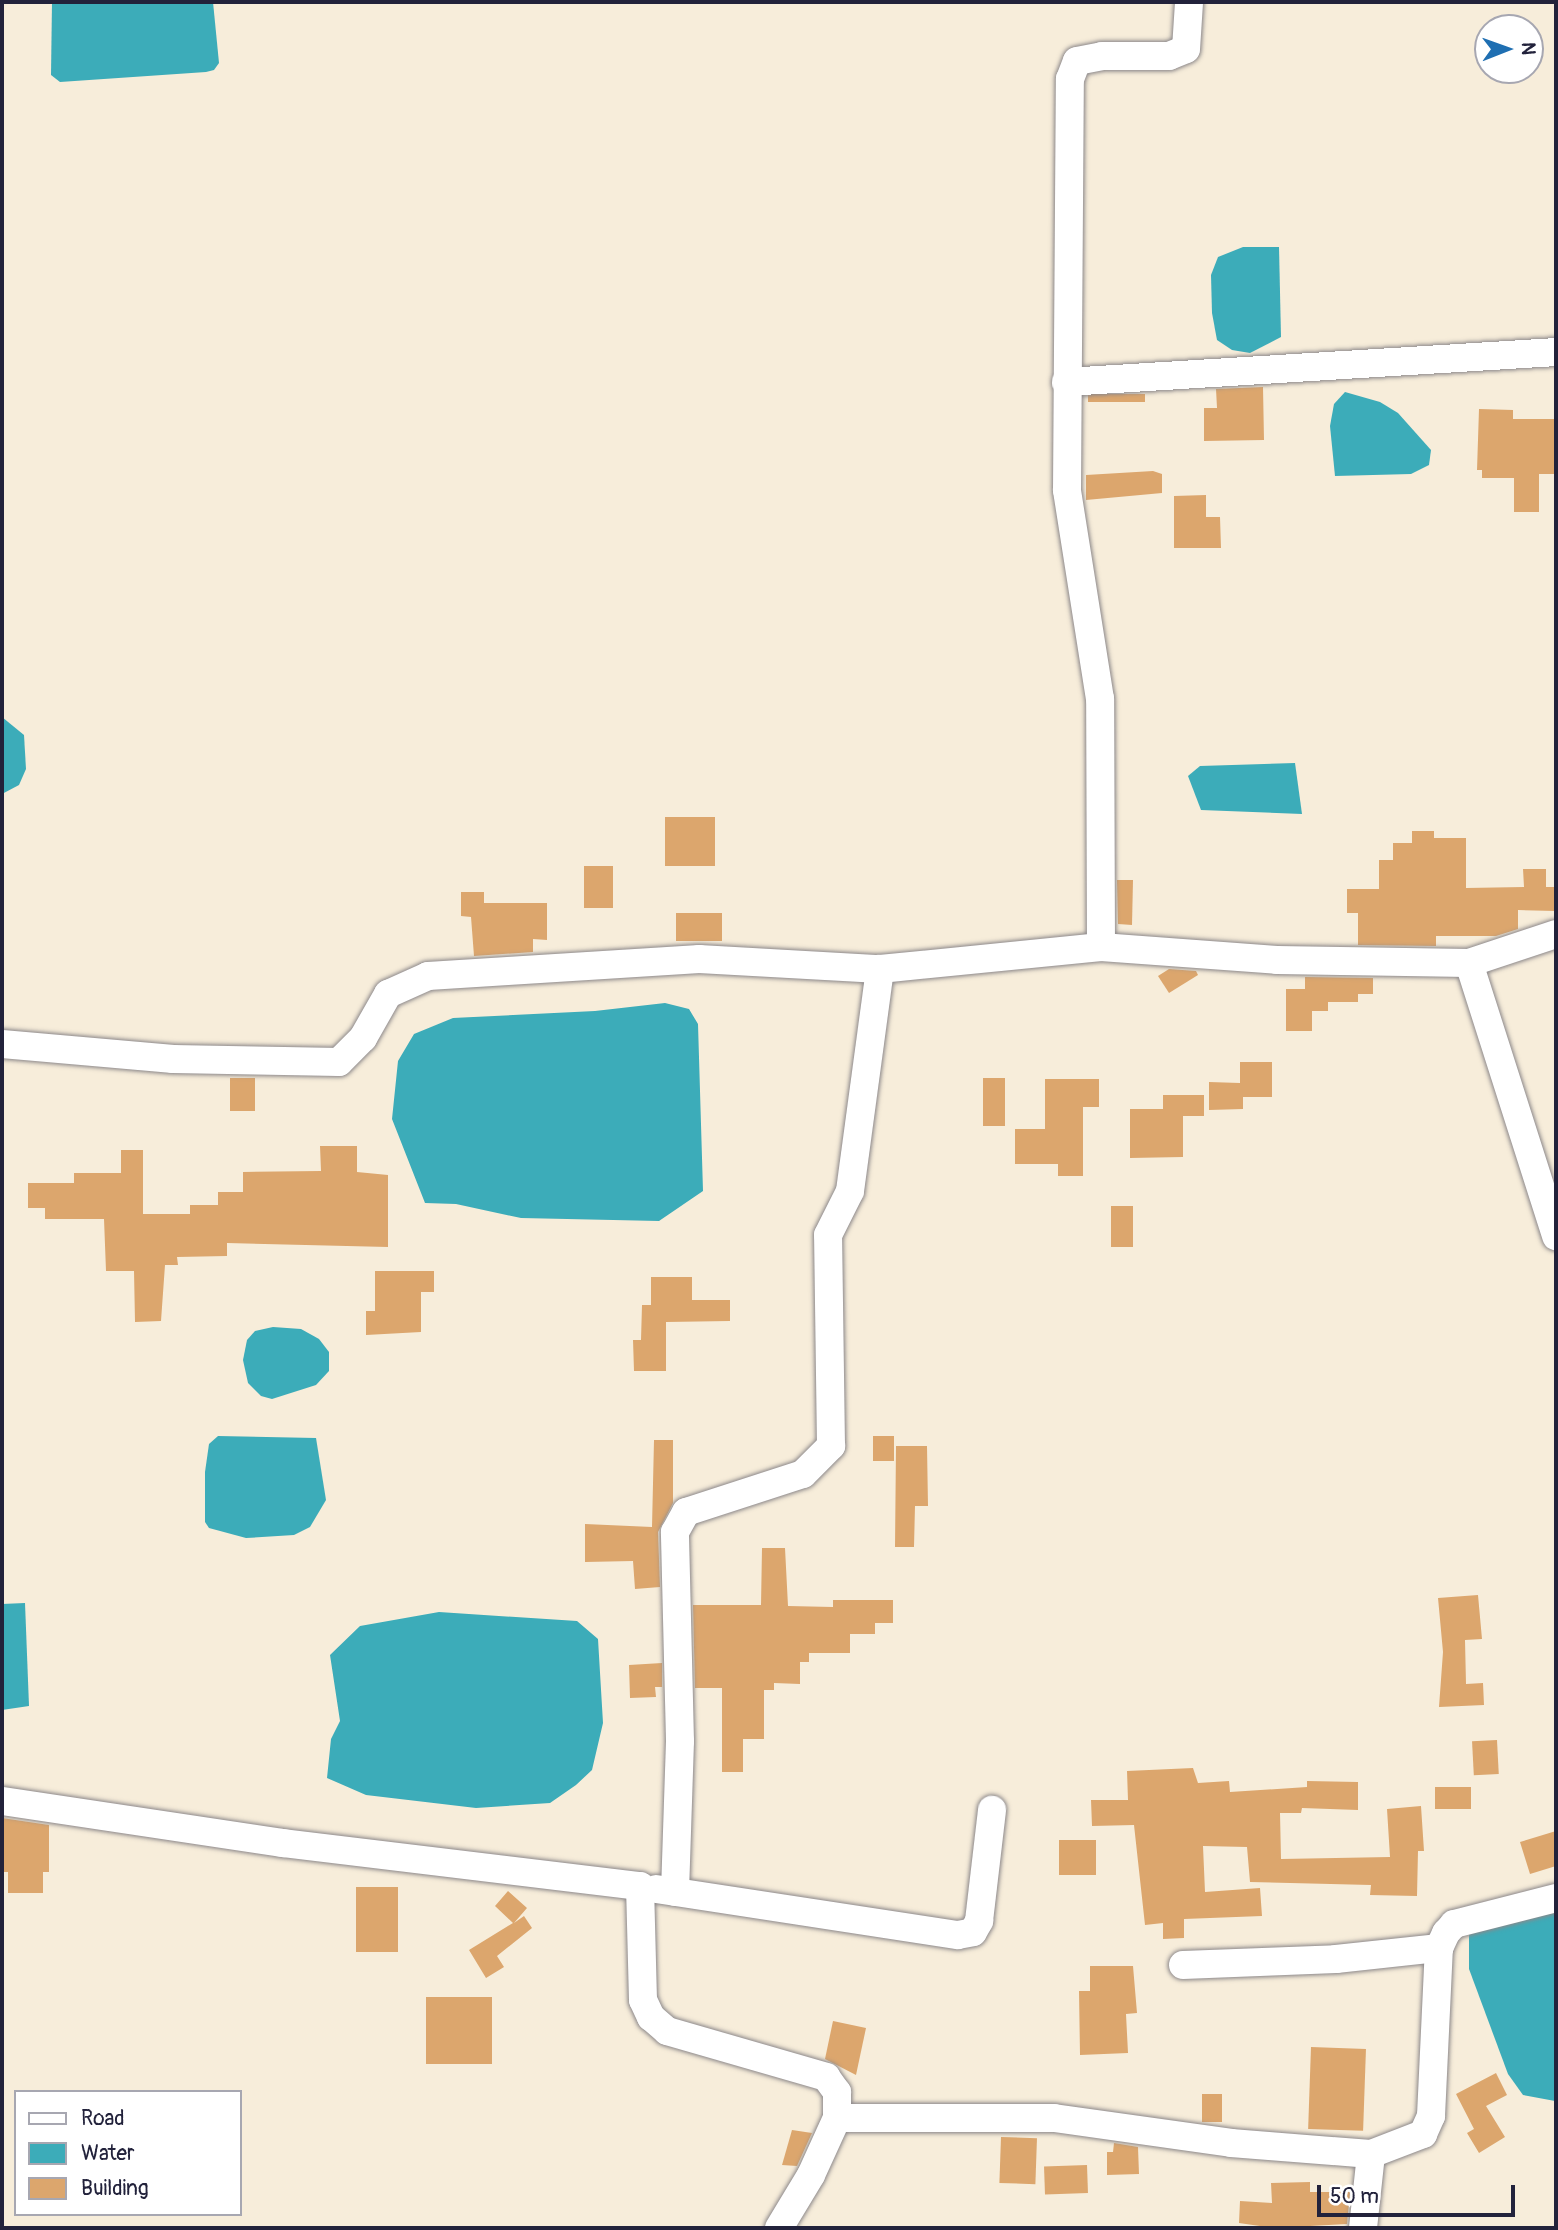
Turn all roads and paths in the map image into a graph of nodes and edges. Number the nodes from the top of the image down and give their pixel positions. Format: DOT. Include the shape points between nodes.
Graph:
graph roads {
  1 [pos="1189,2"];
  2 [pos="1556,352"];
  3 [pos="1066,382"];
  4 [pos="1556,934"];
  5 [pos="1101,947"];
  6 [pos="1469,963"];
  7 [pos="880,968"];
  8 [pos="2,1044"];
  9 [pos="1556,1236"];
  10 [pos="2,1801"];
  11 [pos="992,1810"];
  12 [pos="640,1886"];
  13 [pos="675,1892"];
  14 [pos="1556,1898"];
  15 [pos="1439,1948"];
  16 [pos="1183,1965"];
  17 [pos="837,2118"];
  18 [pos="1371,2154"];
  19 [pos="779,2228"];
  20 [pos="1363,2228"];
  1 -- 3 [label="street" via="1186,49 1169,56 1102,56 1077,61 1070,79"];
  2 -- 3 [label="street"];
  3 -- 5 [label="street" via="1067,490 1100,699"];
  4 -- 6 [label="street"];
  5 -- 6 [label="street" via="1277,960"];
  5 -- 7 [label="street"];
  6 -- 9 [label="street"];
  7 -- 8 [label="street" via="699,959 428,976 388,995 363,1038 339,1062 173,1059"];
  7 -- 13 [label="street" via="850,1191 828,1235 831,1446 803,1474 687,1513 675,1532 680,1741"];
  10 -- 12 [label="street" via="296,1844"];
  11 -- 13 [label="street" via="979,1921 973,1932 958,1935"];
  12 -- 13 [label="street"];
  12 -- 17 [label="street" via="643,2000 651,2017 667,2031 826,2077 837,2092"];
  14 -- 15 [label="street" via="1454,1924"];
  15 -- 16 [label="street" via="1336,1959"];
  15 -- 18 [label="street" via="1431,2116 1423,2134"];
  17 -- 18 [label="street" via="1054,2118 1231,2143"];
  17 -- 19 [label="street" via="811,2175"];
  18 -- 20 [label="street"];
}
